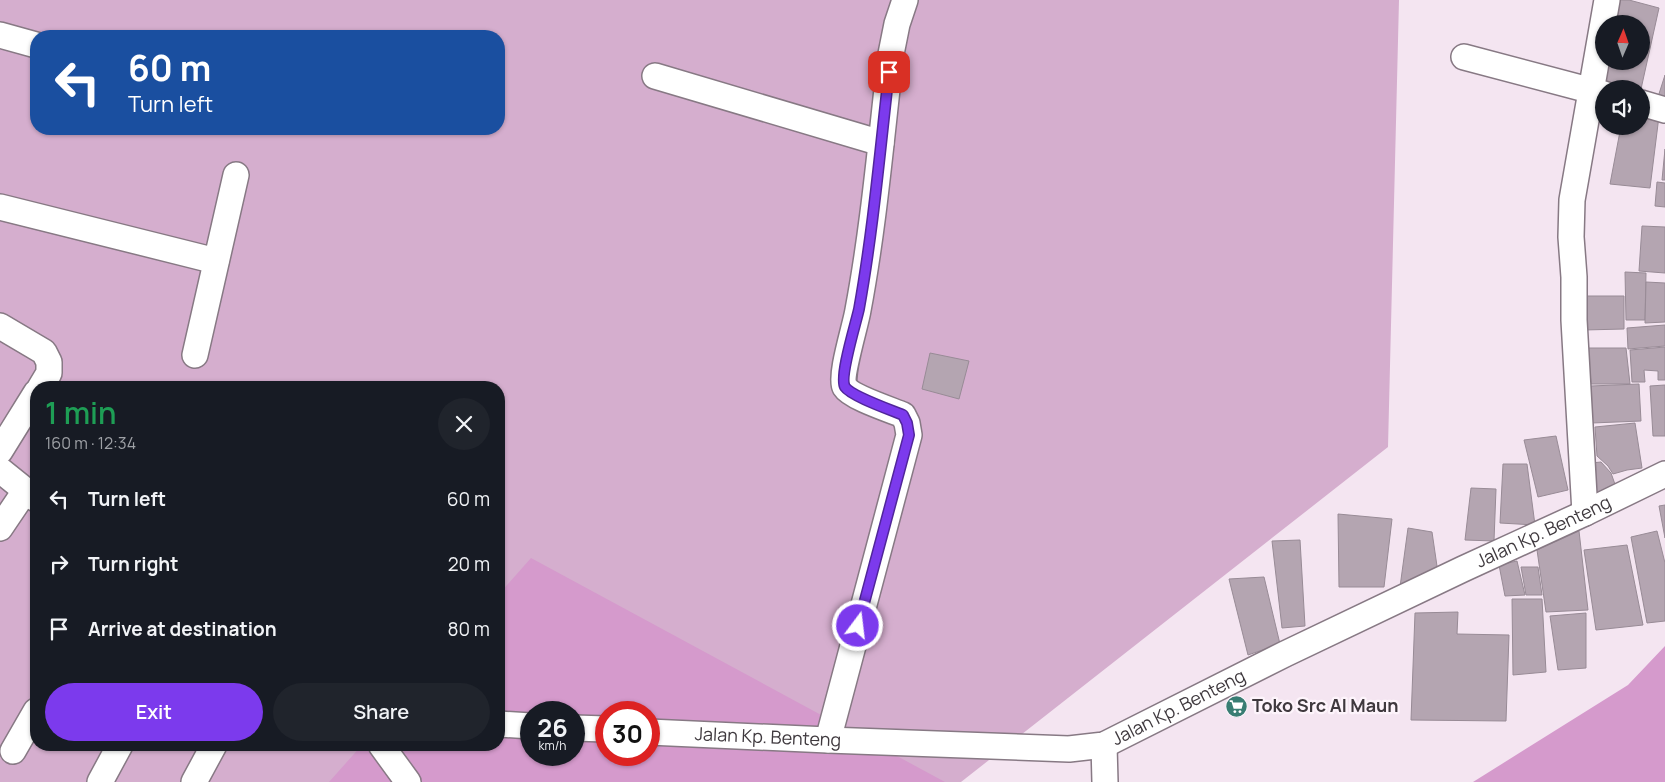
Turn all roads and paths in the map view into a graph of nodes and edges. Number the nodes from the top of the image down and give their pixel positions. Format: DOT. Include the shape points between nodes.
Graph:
graph roads {
  1 [pos="905,0"];
  2 [pos="1607,0"];
  3 [pos="0,35"];
  4 [pos="30,43"];
  5 [pos="1464,57"];
  6 [pos="655,76"];
  7 [pos="1599,80"];
  8 [pos="1595,91"];
  9 [pos="1595,104"];
  10 [pos="1650,106"];
  11 [pos="1665,110"];
  12 [pos="881,143"];
  13 [pos="236,175"];
  14 [pos="0,207"];
  15 [pos="216,261"];
  16 [pos="0,326"];
  17 [pos="195,355"];
  18 [pos="44,381"];
  19 [pos="30,403"];
  20 [pos="0,451"];
  21 [pos="0,470"];
  22 [pos="1665,474"];
  23 [pos="30,495"];
  24 [pos="1585,513"];
  25 [pos="0,528"];
  26 [pos="30,721"];
  27 [pos="505,724"];
  28 [pos="520,725"];
  29 [pos="660,732"];
  30 [pos="828,740"];
  31 [pos="1104,745"];
  32 [pos="13,751"];
  33 [pos="117,751"];
  34 [pos="211,751"];
  35 [pos="385,751"];
  36 [pos="100,782"];
  37 [pos="194,782"];
  38 [pos="408,782"];
  39 [pos="1105,782"];
  1 -- 12 [label="street" via="891,54"];
  2 -- 7 [label="street"];
  3 -- 4 [label="street"];
  5 -- 8 [label="street"];
  6 -- 12 [label="street"];
  9 -- 24 [label="street" via="1572,200 1571,237"];
  10 -- 11 [label="street"];
  12 -- 30 [label="street" via="865,270 844,386 851,393 903,415 909,435"];
  13 -- 15 [label="street"];
  14 -- 15 [label="street"];
  15 -- 17 [label="street"];
  16 -- 18 [label="street" via="44,352 49,362 49,373"];
  19 -- 20 [label="street"];
  21 -- 23 [label="street"];
  22 -- 24 [label="street, Jalan Kp. Benteng"];
  23 -- 25 [label="street"];
  24 -- 31 [label="street, Jalan Kp. Benteng" via="1285,654"];
  26 -- 32 [label="street"];
  27 -- 28 [label="street"];
  29 -- 30 [label="street, Jalan Kp. Benteng"];
  30 -- 31 [label="street, Jalan Kp. Benteng" via="1069,749"];
  31 -- 39 [label="street"];
  33 -- 36 [label="street"];
  34 -- 37 [label="street"];
  35 -- 38 [label="street"];
}
